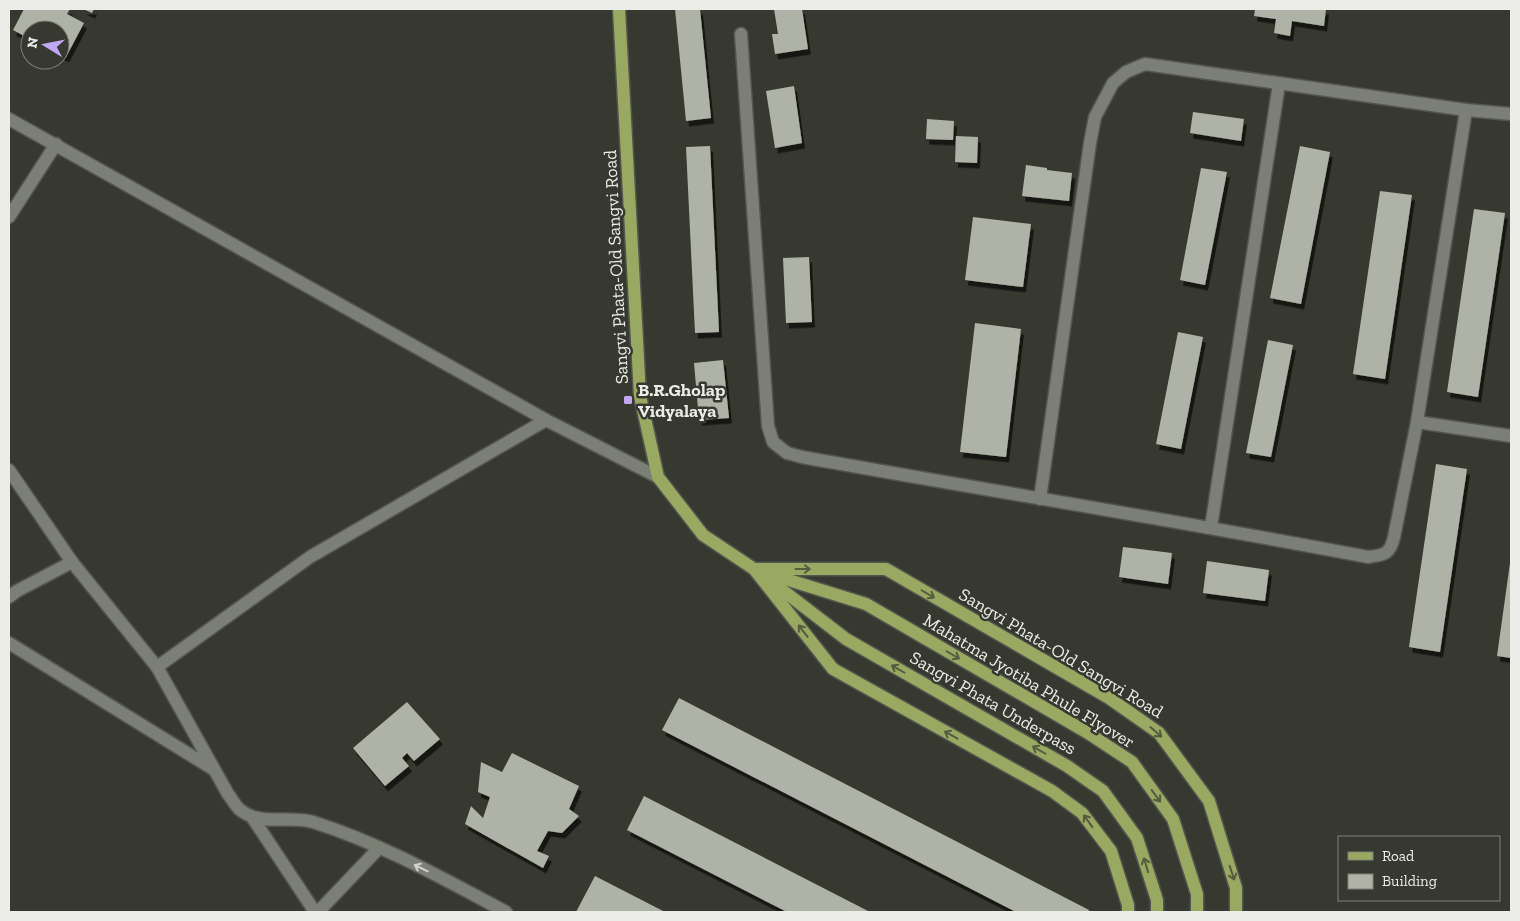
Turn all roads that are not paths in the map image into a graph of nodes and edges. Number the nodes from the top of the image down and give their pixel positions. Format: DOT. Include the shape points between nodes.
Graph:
graph roads {
  1 [pos="619,9"];
  2 [pos="741,34"];
  3 [pos="1279,84"];
  4 [pos="1466,110"];
  5 [pos="1511,114"];
  6 [pos="9,118"];
  7 [pos="56,144"];
  8 [pos="9,217"];
  9 [pos="546,420"];
  10 [pos="1418,422"];
  11 [pos="1511,436"];
  12 [pos="9,470"];
  13 [pos="658,478"];
  14 [pos="1040,499"];
  15 [pos="1211,527"];
  16 [pos="72,562"];
  17 [pos="754,569"];
  18 [pos="9,597"];
  19 [pos="9,644"];
  20 [pos="157,667"];
  21 [pos="215,770"];
  22 [pos="252,817"];
  23 [pos="379,848"];
  24 [pos="317,912"];
  25 [pos="506,912"];
  26 [pos="1128,912"];
  27 [pos="1157,912"];
  28 [pos="1197,912"];
  29 [pos="1236,912"];
  1 -- 13 [label="main road, Sangvi Phata-Old Sangvi Road" via="640,396"];
  2 -- 14 [label="lane" via="768,426 773,442 787,453"];
  3 -- 4 [label="lane"];
  3 -- 14 [label="lane" via="1145,64 1126,72 1113,83 1095,117 1090,143"];
  3 -- 15 [label="lane"];
  4 -- 5 [label="lane"];
  4 -- 10 [label="lane"];
  6 -- 7 [label="lane"];
  7 -- 8 [label="lane"];
  7 -- 9 [label="lane"];
  9 -- 13 [label="lane"];
  9 -- 20 [label="lane" via="310,557"];
  10 -- 11 [label="lane"];
  10 -- 15 [label="lane" via="1391,548 1382,556 1368,557"];
  12 -- 16 [label="lane"];
  13 -- 17 [label="main road, Sangvi Phata-Old Sangvi Road" via="703,535"];
  14 -- 15 [label="lane"];
  16 -- 18 [label="lane"];
  16 -- 20 [label="lane"];
  26 -- 17 [label="main road, Sangvi Phata-Old Sangvi Road, one-way" via="1111,851 1082,812 1052,791 832,670"];
  27 -- 17 [label="main road, Sangvi Phata Underpass, one-way" via="1157,900 1137,838 1103,791 1067,766 846,639"];
  17 -- 28 [label="main road, Mahatma Jyotiba Phule Flyover, one-way" via="866,604 1088,732 1132,762 1173,820 1196,894"];
  17 -- 29 [label="main road, Sangvi Phata-Old Sangvi Road, one-way" via="886,569 1109,698 1159,733 1209,801 1236,888"];
  19 -- 21 [label="lane"];
  20 -- 21 [label="lane"];
  21 -- 22 [label="lane" via="239,809"];
  22 -- 23 [label="lane" via="311,822"];
  22 -- 24 [label="lane"];
  23 -- 24 [label="lane"];
  25 -- 23 [label="lane, one-way"];
}
